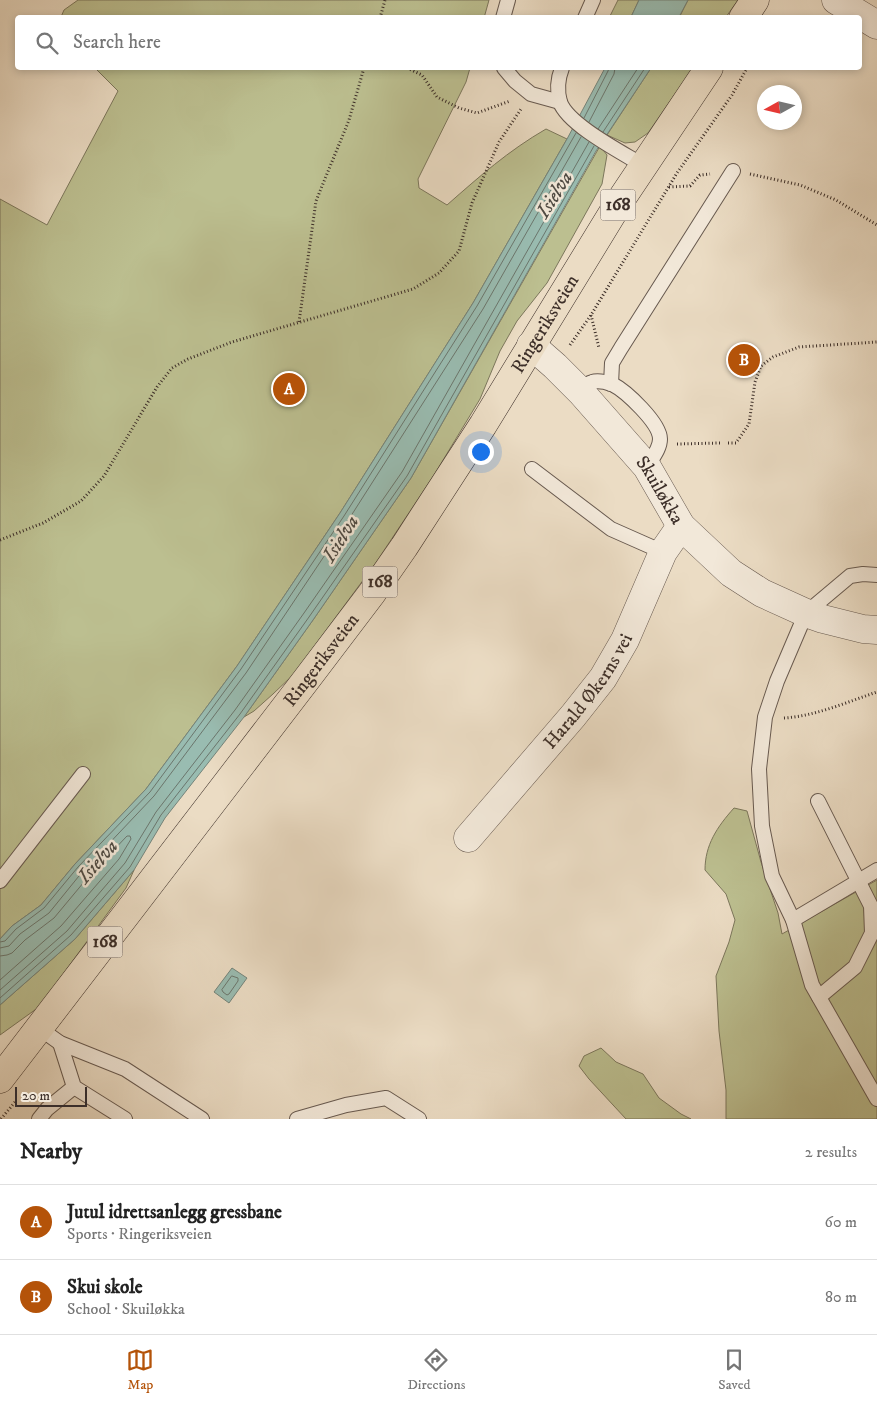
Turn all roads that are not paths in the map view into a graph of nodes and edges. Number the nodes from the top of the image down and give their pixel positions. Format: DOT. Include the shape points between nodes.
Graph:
graph roads {
  1 [pos="508,0"];
  2 [pos="593,0"];
  3 [pos="754,0"];
  4 [pos="836,0"];
  5 [pos="504,15"];
  6 [pos="586,15"];
  7 [pos="745,15"];
  8 [pos="862,15"];
  9 [pos="862,15"];
  10 [pos="877,24"];
  11 [pos="506,70"];
  12 [pos="561,70"];
  13 [pos="708,70"];
  14 [pos="560,102"];
  15 [pos="644,166"];
  16 [pos="733,171"];
  17 [pos="531,346"];
  18 [pos="611,384"];
  19 [pos="580,392"];
  20 [pos="653,456"];
  21 [pos="532,469"];
  22 [pos="681,526"];
  23 [pos="663,552"];
  24 [pos="877,575"];
  25 [pos="806,612"];
  26 [pos="877,630"];
  27 [pos="83,774"];
  28 [pos="818,801"];
  29 [pos="468,838"];
  30 [pos="877,870"];
  31 [pos="0,881"];
  32 [pos="859,881"];
  33 [pos="793,920"];
  34 [pos="819,997"];
  35 [pos="49,1036"];
  36 [pos="0,1079"];
  37 [pos="74,1087"];
  38 [pos="877,1099"];
  39 [pos="39,1119"];
  40 [pos="125,1119"];
  41 [pos="202,1119"];
  42 [pos="297,1119"];
  43 [pos="419,1119"];
  1 -- 5 [label="lane"];
  2 -- 6 [label="lane"];
  3 -- 7 [label="main road"];
  4 -- 9 [label="street"];
  8 -- 10 [label="street"];
  11 -- 14 [label="lane" via="531,94"];
  12 -- 14 [label="lane" via="558,87"];
  13 -- 15 [label="main road, Ringeriksveien / 168"];
  14 -- 15 [label="lane" via="571,119"];
  15 -- 17 [label="main road, Ringeriksveien / 168"];
  16 -- 18 [label="lane" via="621,348 612,364"];
  17 -- 19 [label="street, Skuiløkka"];
  17 -- 35 [label="main road, Ringeriksveien / 168" via="372,593"];
  18 -- 19 [label="lane" via="592,382"];
  18 -- 20 [label="lane" via="637,404 657,428 660,437"];
  19 -- 20 [label="street, Skuiløkka"];
  20 -- 22 [label="street, Skuiløkka"];
  21 -- 23 [label="lane" via="611,528"];
  22 -- 23 [label="street, Harald Økerns vei"];
  22 -- 25 [label="street, Skuiløkka" via="731,573 762,593"];
  23 -- 29 [label="street, Harald Økerns vei" via="625,640 603,678"];
  24 -- 25 [label="lane" via="850,576"];
  25 -- 26 [label="street, Skuiløkka" via="823,620"];
  25 -- 33 [label="lane" via="777,681 766,717 759,769 762,826 772,876"];
  27 -- 31 [label="lane"];
  28 -- 32 [label="lane"];
  30 -- 32 [label="lane"];
  32 -- 33 [label="lane"];
  32 -- 34 [label="lane" via="871,906 872,933 855,967"];
  33 -- 34 [label="lane" via="812,985"];
  34 -- 38 [label="lane"];
  35 -- 36 [label="main road, Ringeriksveien / 168"];
  35 -- 37 [label="lane"];
  35 -- 41 [label="lane" via="125,1069"];
  37 -- 39 [label="lane"];
  37 -- 40 [label="lane"];
  42 -- 43 [label="lane" via="386,1098"];
}
